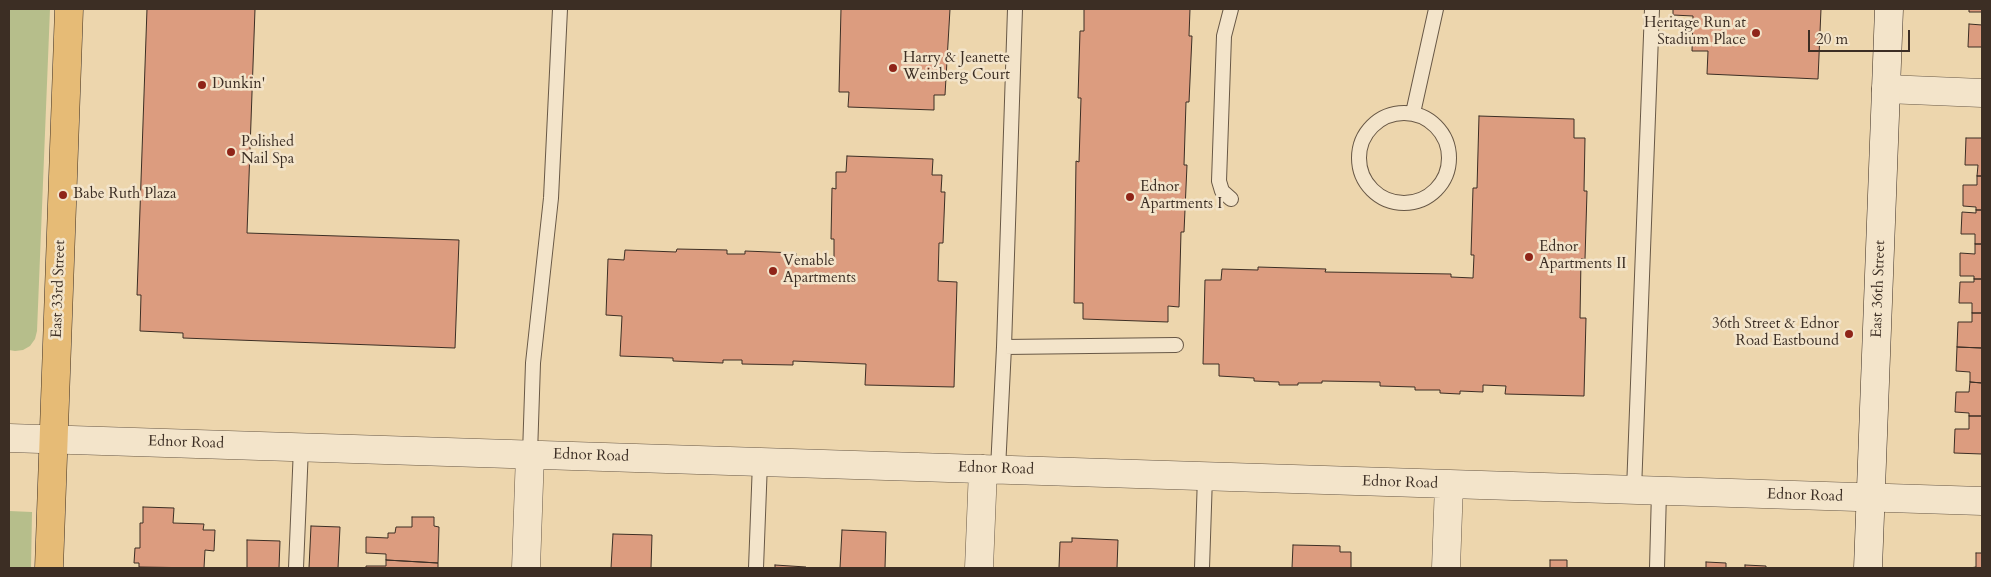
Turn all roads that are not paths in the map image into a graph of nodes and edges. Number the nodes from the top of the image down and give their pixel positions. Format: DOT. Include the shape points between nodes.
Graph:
graph roads {
  1 [pos="69,9"];
  2 [pos="560,9"];
  3 [pos="1015,9"];
  4 [pos="1230,9"];
  5 [pos="1436,9"];
  6 [pos="1652,9"];
  7 [pos="1889,9"];
  8 [pos="1886,89"];
  9 [pos="1982,93"];
  10 [pos="1413,114"];
  11 [pos="1231,199"];
  12 [pos="1176,345"];
  13 [pos="1004,347"];
  14 [pos="9,438"];
  15 [pos="54,439"];
  16 [pos="301,447"];
  17 [pos="530,454"];
  18 [pos="760,462"];
  19 [pos="990,469"];
  20 [pos="1205,476"];
  21 [pos="1449,484"];
  22 [pos="1646,491"];
  23 [pos="1871,498"];
  24 [pos="1982,501"];
  25 [pos="49,568"];
  26 [pos="296,568"];
  27 [pos="526,568"];
  28 [pos="756,568"];
  29 [pos="979,568"];
  30 [pos="1202,568"];
  31 [pos="1446,568"];
  32 [pos="1657,568"];
  33 [pos="1868,568"];
  1 -- 15 [label="main road, East 33rd Street"];
  2 -- 17 [label="lane" via="551,198 533,363"];
  3 -- 13 [label="lane"];
  4 -- 11 [label="lane" via="1224,36 1219,181 1222,191"];
  5 -- 10 [label="lane"];
  6 -- 22 [label="lane"];
  7 -- 8 [label="street, East 36th Street"];
  8 -- 9 [label="street"];
  8 -- 23 [label="street, East 36th Street"];
  10 -- 10 [label="lane" via="1399,113 1373,124 1359,152 1365,181 1388,200 1402,203 1431,195 1448,170 1446,141 1438,128"];
  12 -- 13 [label="lane"];
  13 -- 19 [label="lane"];
  14 -- 15 [label="street, Ednor Road"];
  15 -- 16 [label="street, Ednor Road"];
  15 -- 25 [label="main road, East 33rd Street"];
  16 -- 17 [label="street, Ednor Road"];
  16 -- 26 [label="lane"];
  17 -- 18 [label="street, Ednor Road"];
  17 -- 27 [label="street"];
  18 -- 19 [label="street, Ednor Road"];
  18 -- 28 [label="lane"];
  19 -- 20 [label="street, Ednor Road"];
  19 -- 29 [label="street"];
  20 -- 21 [label="street, Ednor Road"];
  20 -- 30 [label="lane"];
  21 -- 22 [label="street, Ednor Road"];
  21 -- 31 [label="street"];
  22 -- 23 [label="street, Ednor Road"];
  22 -- 32 [label="lane"];
  23 -- 24 [label="street, Ednor Road"];
  23 -- 33 [label="street, East 36th Street"];
}
